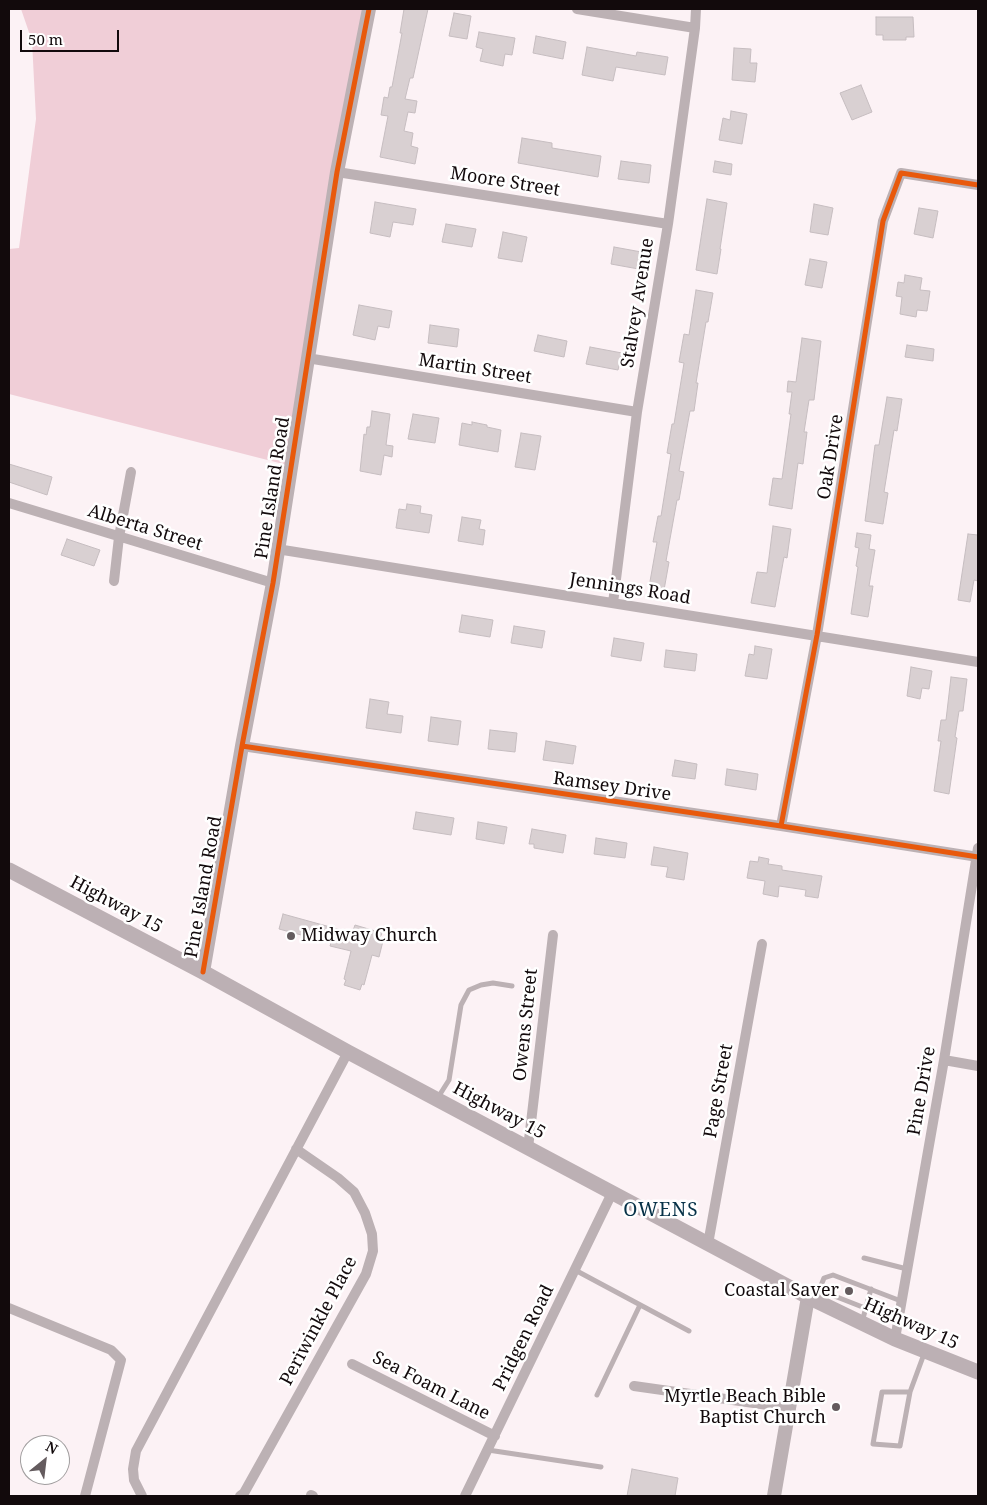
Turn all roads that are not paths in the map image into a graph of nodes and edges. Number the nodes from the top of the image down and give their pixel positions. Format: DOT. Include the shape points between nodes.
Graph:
graph roads {
  1 [pos="369,9"];
  2 [pos="577,9"];
  3 [pos="696,9"];
  4 [pos="695,28"];
  5 [pos="337,172"];
  6 [pos="978,185"];
  7 [pos="668,224"];
  8 [pos="307,358"];
  9 [pos="637,412"];
  10 [pos="131,472"];
  11 [pos="9,503"];
  12 [pos="119,537"];
  13 [pos="277,549"];
  14 [pos="114,581"];
  15 [pos="273,583"];
  16 [pos="613,603"];
  17 [pos="817,635"];
  18 [pos="978,662"];
  19 [pos="242,746"];
  20 [pos="781,826"];
  21 [pos="978,854"];
  22 [pos="9,870"];
  23 [pos="553,935"];
  24 [pos="762,944"];
  25 [pos="203,972"];
  26 [pos="512,986"];
  27 [pos="348,1052"];
  28 [pos="944,1060"];
  29 [pos="978,1066"];
  30 [pos="437,1099"];
  31 [pos="528,1148"];
  32 [pos="296,1149"];
  33 [pos="612,1193"];
  34 [pos="708,1244"];
  35 [pos="864,1258"];
  36 [pos="907,1269"];
  37 [pos="575,1270"];
  38 [pos="871,1289"];
  39 [pos="814,1296"];
  40 [pos="902,1301"];
  41 [pos="640,1305"];
  42 [pos="9,1308"];
  43 [pos="864,1316"];
  44 [pos="690,1332"];
  45 [pos="895,1339"];
  46 [pos="925,1352"];
  47 [pos="352,1364"];
  48 [pos="978,1372"];
  49 [pos="634,1386"];
  50 [pos="910,1392"];
  51 [pos="597,1396"];
  52 [pos="789,1408"];
  53 [pos="495,1436"];
  54 [pos="488,1450"];
  55 [pos="601,1467"];
  56 [pos="85,1496"];
  57 [pos="142,1496"];
  58 [pos="240,1496"];
  59 [pos="465,1496"];
  60 [pos="774,1496"];
  1 -- 5 [label="street, Pine Island Road"];
  2 -- 4 [label="street"];
  3 -- 4 [label="street, Stalvey Avenue"];
  4 -- 7 [label="street, Stalvey Avenue"];
  5 -- 7 [label="street, Moore Street"];
  5 -- 8 [label="street, Pine Island Road"];
  6 -- 17 [label="street, Oak Drive" via="901,173 883,221"];
  7 -- 9 [label="street, Stalvey Avenue"];
  8 -- 9 [label="street, Martin Street"];
  8 -- 13 [label="street, Pine Island Road"];
  9 -- 16 [label="street, Stalvey Avenue"];
  10 -- 12 [label="street"];
  11 -- 12 [label="street, Alberta Street"];
  12 -- 14 [label="street"];
  12 -- 15 [label="street, Alberta Street"];
  13 -- 15 [label="street, Pine Island Road"];
  13 -- 16 [label="street, Jennings Road"];
  15 -- 19 [label="street, Pine Island Road"];
  16 -- 17 [label="street, Jennings Road"];
  17 -- 18 [label="street, Jennings Road"];
  17 -- 20 [label="street, Oak Drive"];
  19 -- 20 [label="street, Ramsey Drive"];
  19 -- 25 [label="street, Pine Island Road"];
  20 -- 21 [label="street, Ramsey Drive"];
  21 -- 28 [label="street, Pine Drive"];
  22 -- 25 [label="main road, Highway 15"];
  23 -- 31 [label="street, Owens Street"];
  24 -- 34 [label="street, Page Street"];
  25 -- 27 [label="main road, Highway 15"];
  26 -- 30 [label="lane" via="493,983 469,990 461,1005 449,1080"];
  27 -- 30 [label="main road, Highway 15"];
  27 -- 32 [label="street"];
  28 -- 29 [label="street"];
  28 -- 36 [label="street, Pine Drive"];
  30 -- 31 [label="main road, Highway 15"];
  31 -- 33 [label="main road, Highway 15"];
  32 -- 57 [label="street" via="136,1451 134,1480"];
  32 -- 58 [label="street, Periwinkle Place" via="354,1192 372,1234 373,1251 366,1274"];
  33 -- 34 [label="main road, Highway 15"];
  33 -- 37 [label="street, Pridgen Road"];
  34 -- 39 [label="main road, Highway 15"];
  35 -- 36 [label="lane"];
  36 -- 40 [label="street, Pine Drive"];
  37 -- 41 [label="lane"];
  37 -- 53 [label="street, Pridgen Road"];
  38 -- 39 [label="lane" via="833,1275 824,1278"];
  38 -- 40 [label="lane"];
  38 -- 43 [label="lane"];
  39 -- 43 [label="main road, Highway 15"];
  39 -- 52 [label="street"];
  40 -- 45 [label="street, Pine Drive"];
  41 -- 44 [label="lane"];
  41 -- 51 [label="lane"];
  42 -- 56 [label="street" via="112,1350 120,1360"];
  43 -- 45 [label="main road, Highway 15"];
  45 -- 46 [label="main road, Highway 15"];
  46 -- 48 [label="main road, Highway 15"];
  46 -- 50 [label="lane"];
  47 -- 53 [label="street, Sea Foam Lane"];
  49 -- 52 [label="street"];
  50 -- 50 [label="lane" via="882,1392 873,1444 900,1446"];
  52 -- 60 [label="street"];
  53 -- 54 [label="street, Pridgen Road"];
  54 -- 55 [label="lane"];
  54 -- 59 [label="street, Pridgen Road"];
}
